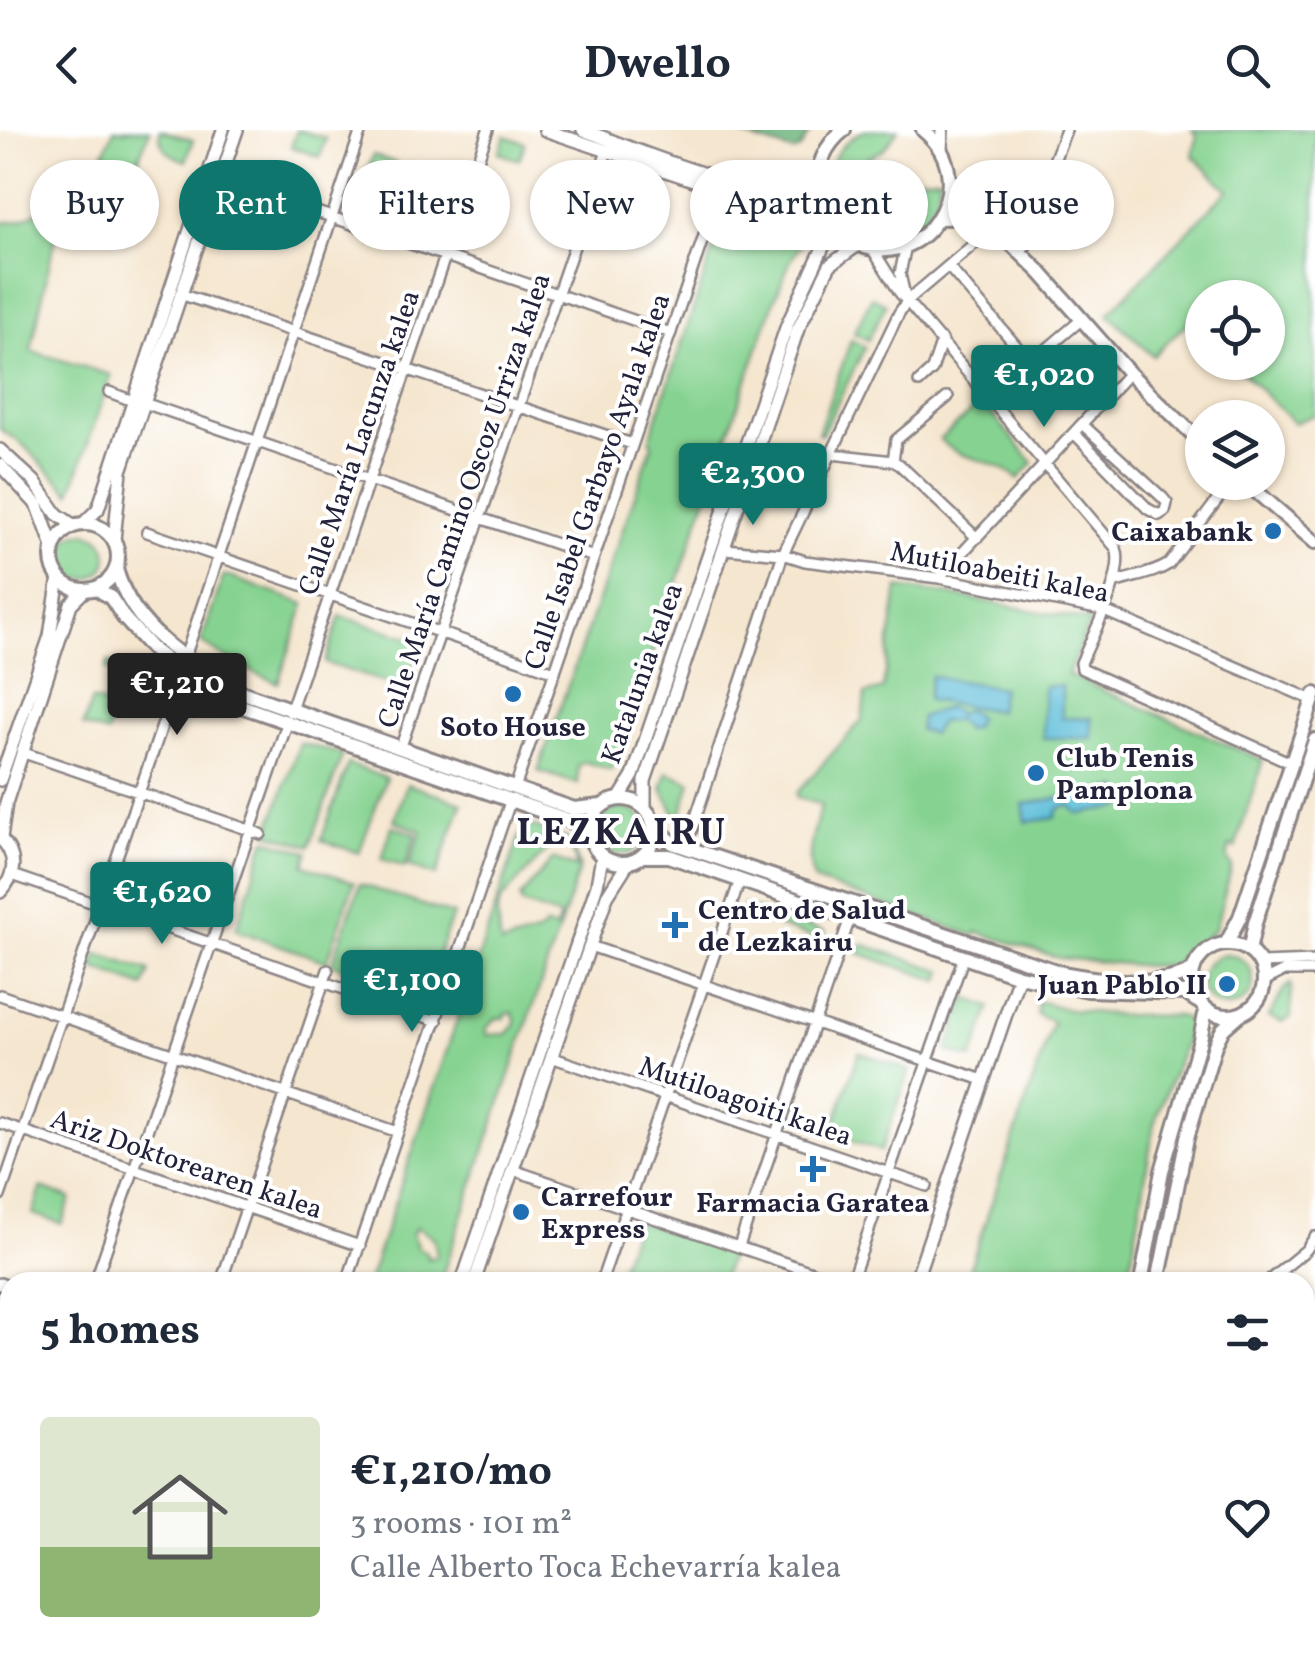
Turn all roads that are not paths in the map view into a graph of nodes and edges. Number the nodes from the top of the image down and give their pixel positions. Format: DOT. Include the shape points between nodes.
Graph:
graph roads {
  1 [pos="223,130"];
  2 [pos="237,130"];
  3 [pos="361,130"];
  4 [pos="488,130"];
  5 [pos="545,130"];
  6 [pos="583,130"];
  7 [pos="844,130"];
  8 [pos="923,130"];
  9 [pos="942,130"];
  10 [pos="1066,130"];
  11 [pos="941,150"];
  12 [pos="606,151"];
  13 [pos="227,160"];
  14 [pos="822,160"];
  15 [pos="1054,160"];
  16 [pos="690,166"];
  17 [pos="948,173"];
  18 [pos="690,179"];
  19 [pos="948,200"];
  20 [pos="322,214"];
  21 [pos="332,217"];
  22 [pos="940,218"];
  23 [pos="948,218"];
  24 [pos="928,229"];
  25 [pos="195,250"];
  26 [pos="699,250"];
  27 [pos="822,250"];
  28 [pos="855,250"];
  29 [pos="867,250"];
  30 [pos="905,250"];
  31 [pos="967,250"];
  32 [pos="1018,250"];
  33 [pos="1027,250"];
  34 [pos="446,256"];
  35 [pos="948,266"];
  36 [pos="1041,273"];
  37 [pos="180,294"];
  38 [pos="558,294"];
  39 [pos="907,298"];
  40 [pos="1080,320"];
  41 [pos="294,331"];
  42 [pos="671,333"];
  43 [pos="942,340"];
  44 [pos="1030,362"];
  45 [pos="406,368"];
  46 [pos="1129,373"];
  47 [pos="919,382"];
  48 [pos="109,392"];
  49 [pos="948,397"];
  50 [pos="990,397"];
  51 [pos="138,402"];
  52 [pos="518,406"];
  53 [pos="1083,425"];
  54 [pos="1185,427"];
  55 [pos="1075,434"];
  56 [pos="257,442"];
  57 [pos="632,444"];
  58 [pos="0,450"];
  59 [pos="832,454"];
  60 [pos="893,461"];
  61 [pos="1047,465"];
  62 [pos="0,466"];
  63 [pos="368,480"];
  64 [pos="1217,500"];
  65 [pos="1267,500"];
  66 [pos="479,519"];
  67 [pos="78,524"];
  68 [pos="146,532"];
  69 [pos="977,538"];
  70 [pos="114,540"];
  71 [pos="1315,542"];
  72 [pos="53,546"];
  73 [pos="724,549"];
  74 [pos="783,554"];
  75 [pos="219,556"];
  76 [pos="594,558"];
  77 [pos="1119,560"];
  78 [pos="116,569"];
  79 [pos="1136,574"];
  80 [pos="59,577"];
  81 [pos="939,578"];
  82 [pos="1114,583"];
  83 [pos="90,589"];
  84 [pos="330,594"];
  85 [pos="1102,610"];
  86 [pos="441,632"];
  87 [pos="183,664"];
  88 [pos="555,672"];
  89 [pos="1314,697"];
  90 [pos="289,718"];
  91 [pos="1315,740"];
  92 [pos="400,749"];
  93 [pos="24,753"];
  94 [pos="1290,763"];
  95 [pos="0,780"];
  96 [pos="138,793"];
  97 [pos="513,794"];
  98 [pos="619,799"];
  99 [pos="601,806"];
  100 [pos="646,809"];
  101 [pos="654,826"];
  102 [pos="256,832"];
  103 [pos="590,834"];
  104 [pos="1,838"];
  105 [pos="686,847"];
  106 [pos="602,856"];
  107 [pos="643,856"];
  108 [pos="628,863"];
  109 [pos="12,875"];
  110 [pos="740,880"];
  111 [pos="0,892"];
  112 [pos="100,906"];
  113 [pos="850,918"];
  114 [pos="212,944"];
  115 [pos="1226,944"];
  116 [pos="590,946"];
  117 [pos="1250,951"];
  118 [pos="964,956"];
  119 [pos="1315,962"];
  120 [pos="1260,963"];
  121 [pos="328,970"];
  122 [pos="1315,971"];
  123 [pos="1192,972"];
  124 [pos="1019,976"];
  125 [pos="1264,981"];
  126 [pos="324,982"];
  127 [pos="703,986"];
  128 [pos="0,995"];
  129 [pos="1202,1005"];
  130 [pos="1238,1015"];
  131 [pos="62,1016"];
  132 [pos="438,1021"];
  133 [pos="814,1024"];
  134 [pos="174,1054"];
  135 [pos="551,1058"];
  136 [pos="927,1060"];
  137 [pos="983,1080"];
  138 [pos="284,1093"];
  139 [pos="666,1097"];
  140 [pos="0,1123"];
  141 [pos="23,1130"];
  142 [pos="398,1132"];
  143 [pos="776,1134"];
  144 [pos="134,1168"];
  145 [pos="513,1170"];
  146 [pos="890,1173"];
  147 [pos="927,1186"];
  148 [pos="0,1196"];
  149 [pos="246,1207"];
  150 [pos="628,1208"];
  151 [pos="1315,1237"];
  152 [pos="360,1246"];
  153 [pos="739,1246"];
  154 [pos="98,1272"];
  155 [pos="223,1272"];
  156 [pos="351,1272"];
  157 [pos="465,1272"];
  158 [pos="477,1272"];
  159 [pos="606,1272"];
  160 [pos="813,1272"];
  161 [pos="855,1272"];
  162 [pos="918,1272"];
  163 [pos="1143,1272"];
  164 [pos="1160,1272"];
  165 [pos="1280,1272"];
  1 -- 51 [label="street"];
  2 -- 13 [label="street"];
  3 -- 21 [label="street"];
  4 -- 34 [label="street, Calle María Lacunza kalea"];
  5 -- 12 [label="street"];
  6 -- 16 [label="street"];
  7 -- 14 [label="main road"];
  8 -- 11 [label="main road"];
  9 -- 11 [label="street"];
  10 -- 15 [label="street"];
  11 -- 17 [label="main road"];
  12 -- 18 [label="street"];
  12 -- 38 [label="street, Calle María Camino Oscoz Urriza kalea"];
  19 -- 22 [label="main road"];
  20 -- 21 [label="street"];
  21 -- 34 [label="street"];
  21 -- 41 [label="street"];
  22 -- 23 [label="main road"];
  22 -- 24 [label="main road"];
  25 -- 37 [label="street"];
  26 -- 42 [label="street, Calle Isabel Garbayo Ayala kalea"];
  27 -- 98 [label="street, Katalunia kalea" via="786,325 633,776"];
  28 -- 73 [label="street, Katalunia kalea" via="834,260 813,294"];
  29 -- 39 [label="street"];
  30 -- 39 [label="street" via="900,274"];
  31 -- 35 [label="street"];
  32 -- 36 [label="main road"];
  33 -- 36 [label="main road"];
  34 -- 38 [label="street"];
  34 -- 45 [label="street, Calle María Lacunza kalea"];
  35 -- 39 [label="street"];
  35 -- 44 [label="street"];
  36 -- 40 [label="main road"];
  37 -- 41 [label="street"];
  37 -- 51 [label="street"];
  38 -- 42 [label="street"];
  38 -- 52 [label="street, Calle María Camino Oscoz Urriza kalea"];
  39 -- 43 [label="street"];
  39 -- 59 [label="street"];
  40 -- 44 [label="street"];
  40 -- 46 [label="main road"];
  41 -- 45 [label="street"];
  41 -- 56 [label="street"];
  42 -- 57 [label="street, Calle Isabel Garbayo Ayala kalea"];
  43 -- 47 [label="street" via="932,370"];
  43 -- 50 [label="street"];
  44 -- 50 [label="street"];
  45 -- 52 [label="street"];
  45 -- 63 [label="street, Calle María Lacunza kalea"];
  46 -- 53 [label="street"];
  46 -- 54 [label="main road"];
  48 -- 51 [label="street"];
  49 -- 60 [label="street" via="896,440"];
  50 -- 61 [label="street"];
  51 -- 56 [label="street"];
  51 -- 67 [label="street" via="98,508"];
  51 -- 70 [label="street"];
  52 -- 57 [label="street"];
  52 -- 66 [label="street, Calle María Camino Oscoz Urriza kalea"];
  53 -- 55 [label="street"];
  53 -- 55 [label="street" via="1163,498 1165,511 1148,509"];
  55 -- 61 [label="street"];
  56 -- 63 [label="street"];
  56 -- 75 [label="street"];
  57 -- 76 [label="street, Calle Isabel Garbayo Ayala kalea"];
  58 -- 67 [label="street" via="58,514"];
  59 -- 60 [label="street"];
  59 -- 74 [label="street"];
  60 -- 69 [label="street"];
  61 -- 69 [label="street"];
  61 -- 77 [label="street"];
  62 -- 72 [label="street" via="38,506"];
  63 -- 66 [label="street"];
  63 -- 84 [label="street, Calle María Lacunza kalea"];
  64 -- 79 [label="street" via="1168,564"];
  65 -- 71 [label="main road"];
  66 -- 76 [label="street"];
  66 -- 86 [label="street, Calle María Camino Oscoz Urriza kalea"];
  67 -- 70 [label="main road" via="101,527"];
  67 -- 72 [label="main road"];
  68 -- 75 [label="street"];
  69 -- 81 [label="street"];
  70 -- 78 [label="main road"];
  72 -- 80 [label="main road"];
  73 -- 74 [label="street, Mutiloabeiti kalea"];
  73 -- 100 [label="street, Katalunia kalea" via="645,780"];
  74 -- 81 [label="street, Mutiloabeiti kalea"];
  74 -- 105 [label="street"];
  75 -- 84 [label="street"];
  75 -- 87 [label="street"];
  76 -- 88 [label="street, Calle Isabel Garbayo Ayala kalea"];
  77 -- 79 [label="street"];
  77 -- 82 [label="street"];
  78 -- 83 [label="main road"];
  78 -- 87 [label="main road" via="136,613"];
  79 -- 82 [label="street"];
  80 -- 83 [label="main road"];
  80 -- 95 [label="street" via="50,636"];
  81 -- 85 [label="street, Mutiloabeiti kalea"];
  82 -- 85 [label="street"];
  83 -- 87 [label="main road" via="111,598 154,650"];
  83 -- 93 [label="street" via="72,604"];
  84 -- 86 [label="street"];
  84 -- 90 [label="street, Calle María Lacunza kalea"];
  85 -- 89 [label="street, Mutiloabeiti kalea"];
  85 -- 94 [label="street" via="1082,669"];
  86 -- 88 [label="street"];
  86 -- 92 [label="street, Calle María Camino Oscoz Urriza kalea"];
  87 -- 90 [label="main road" via="238,705"];
  87 -- 96 [label="street"];
  88 -- 97 [label="street, Calle Isabel Garbayo Ayala kalea"];
  89 -- 94 [label="main road"];
  90 -- 92 [label="main road"];
  90 -- 97 [label="main road"];
  90 -- 102 [label="street, Calle María Lacunza kalea"];
  91 -- 117 [label="main road"];
  92 -- 97 [label="main road"];
  93 -- 96 [label="street"];
  93 -- 104 [label="street"];
  94 -- 115 [label="main road"];
  96 -- 102 [label="street"];
  96 -- 112 [label="street"];
  97 -- 99 [label="main road" via="574,809"];
  97 -- 103 [label="main road"];
  97 -- 132 [label="street, Calle Isabel Garbayo Ayala kalea"];
  98 -- 99 [label="main road"];
  98 -- 100 [label="main road"];
  99 -- 103 [label="main road"];
  100 -- 101 [label="main road"];
  101 -- 105 [label="main road"];
  101 -- 107 [label="main road"];
  102 -- 114 [label="street, Calle María Lacunza kalea"];
  103 -- 106 [label="main road"];
  104 -- 109 [label="street" via="12,855"];
  105 -- 123 [label="main road" via="1062,973 1170,980"];
  106 -- 108 [label="main road"];
  106 -- 157 [label="street"];
  107 -- 108 [label="main road"];
  107 -- 110 [label="main road" via="663,854"];
  108 -- 116 [label="street" via="610,886"];
  109 -- 111 [label="street"];
  109 -- 112 [label="street"];
  110 -- 113 [label="main road"];
  110 -- 127 [label="street"];
  112 -- 114 [label="street"];
  112 -- 131 [label="street"];
  113 -- 118 [label="main road"];
  113 -- 133 [label="street"];
  114 -- 126 [label="street"];
  114 -- 134 [label="street, Calle María Lacunza kalea"];
  115 -- 117 [label="main road"];
  115 -- 123 [label="main road" via="1201,955"];
  116 -- 127 [label="street"];
  116 -- 135 [label="street"];
  117 -- 120 [label="main road"];
  118 -- 124 [label="main road"];
  118 -- 136 [label="street"];
  119 -- 120 [label="street"];
  120 -- 125 [label="main road"];
  121 -- 126 [label="street"];
  122 -- 125 [label="street" via="1284,971"];
  123 -- 129 [label="main road"];
  124 -- 129 [label="main road" via="1088,990 1185,993"];
  124 -- 137 [label="street"];
  125 -- 130 [label="main road" via="1256,1002"];
  126 -- 132 [label="street"];
  126 -- 138 [label="street"];
  127 -- 133 [label="street"];
  127 -- 139 [label="street"];
  128 -- 131 [label="street"];
  129 -- 130 [label="main road"];
  129 -- 163 [label="main road" via="1200,1040 1162,1171"];
  130 -- 164 [label="main road" via="1215,1046 1186,1138"];
  131 -- 134 [label="street"];
  131 -- 141 [label="street"];
  132 -- 142 [label="street, Calle Isabel Garbayo Ayala kalea"];
  133 -- 136 [label="street"];
  133 -- 143 [label="street"];
  134 -- 138 [label="street"];
  134 -- 144 [label="street, Calle María Lacunza kalea"];
  135 -- 139 [label="street, Mutiloagoiti kalea"];
  135 -- 145 [label="street"];
  136 -- 137 [label="street"];
  136 -- 146 [label="street"];
  137 -- 162 [label="street"];
  138 -- 142 [label="street"];
  138 -- 149 [label="street"];
  139 -- 143 [label="street, Mutiloagoiti kalea"];
  139 -- 150 [label="street"];
  140 -- 141 [label="street, Ariz Doktorearen kalea"];
  141 -- 144 [label="street, Ariz Doktorearen kalea"];
  141 -- 148 [label="street"];
  142 -- 152 [label="street, Calle Isabel Garbayo Ayala kalea"];
  143 -- 146 [label="street, Mutiloagoiti kalea"];
  143 -- 153 [label="street"];
  144 -- 149 [label="street, Ariz Doktorearen kalea"];
  144 -- 154 [label="street, Calle María Lacunza kalea"];
  145 -- 150 [label="street"];
  145 -- 158 [label="street"];
  146 -- 147 [label="street, Mutiloagoiti kalea"];
  146 -- 161 [label="street"];
  149 -- 152 [label="street, Ariz Doktorearen kalea"];
  149 -- 155 [label="street"];
  150 -- 153 [label="street"];
  150 -- 159 [label="street"];
  151 -- 165 [label="street"];
  152 -- 156 [label="street, Calle Isabel Garbayo Ayala kalea"];
  153 -- 160 [label="street"];
}
